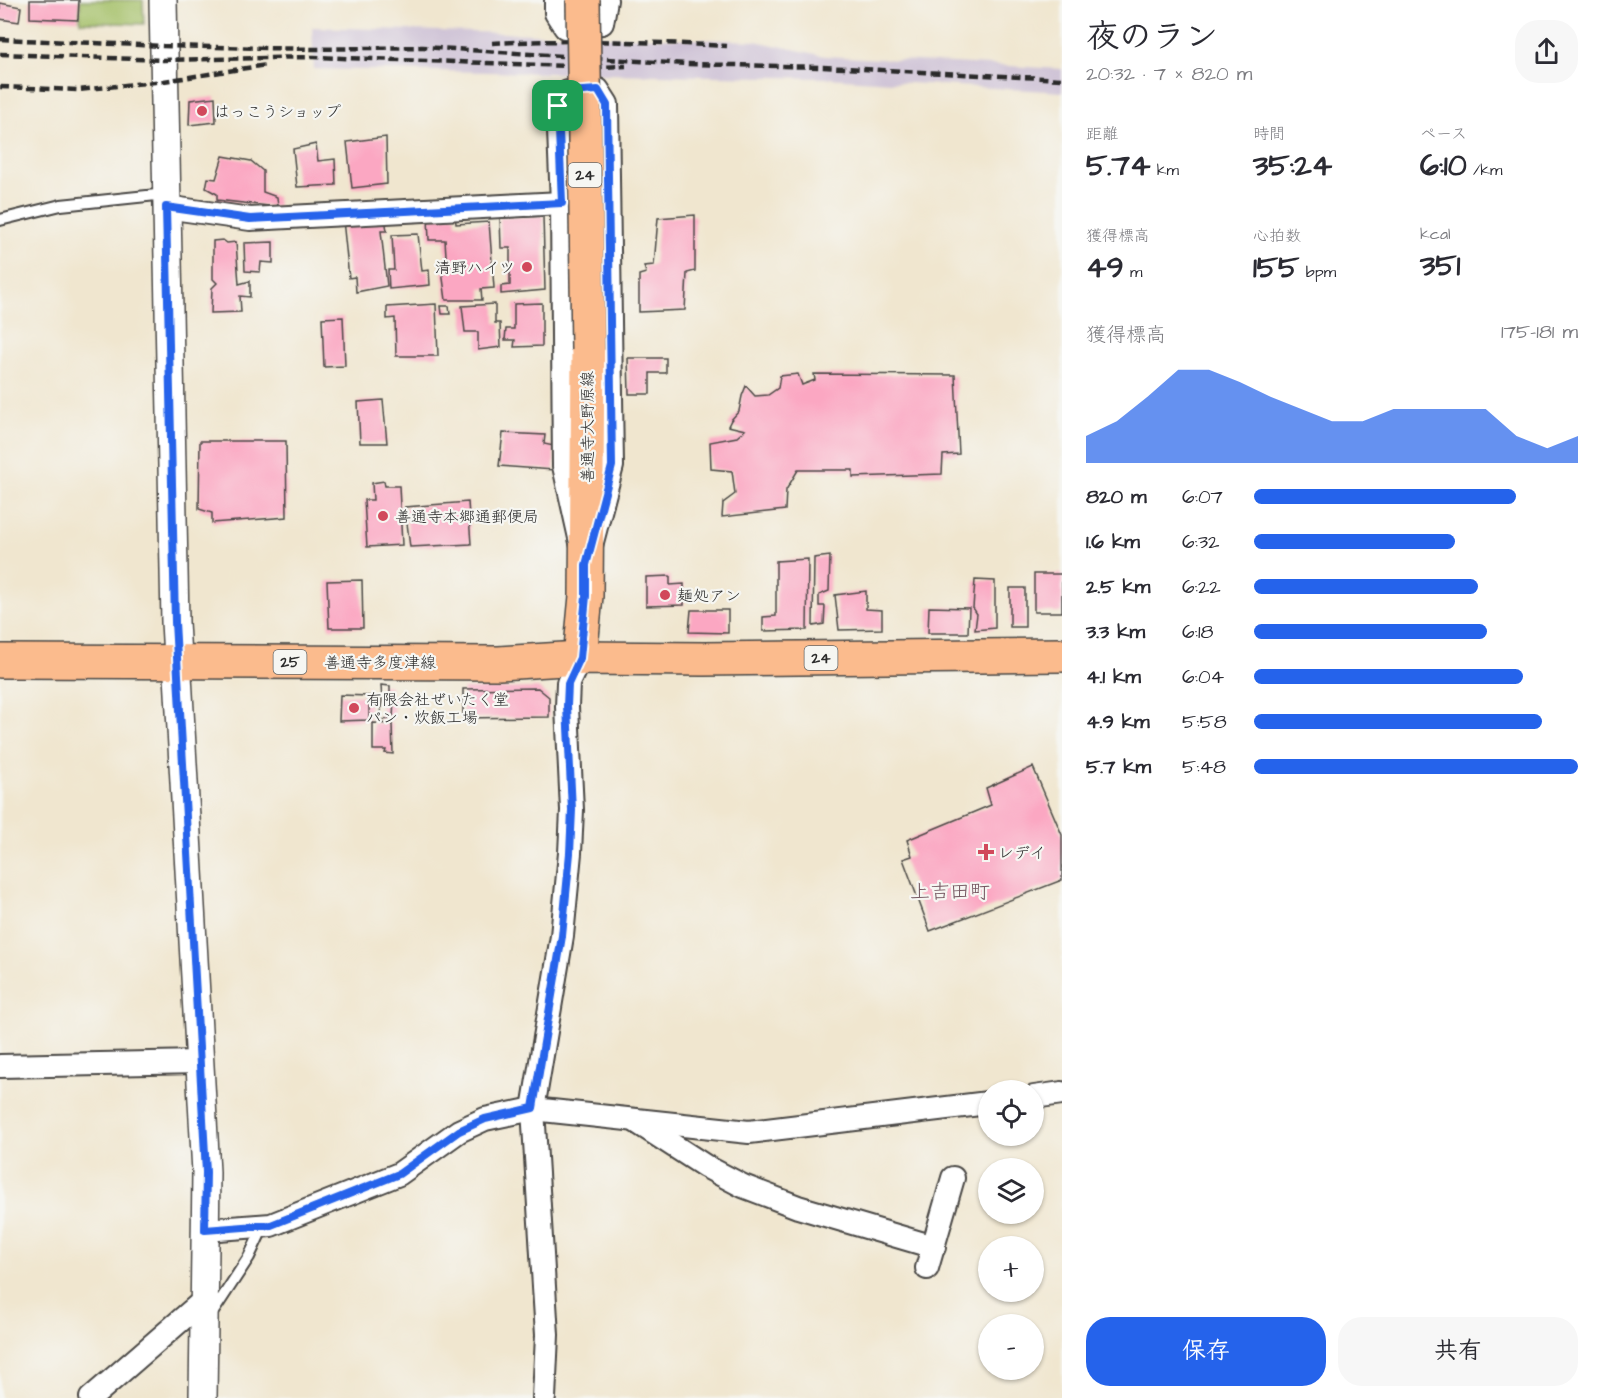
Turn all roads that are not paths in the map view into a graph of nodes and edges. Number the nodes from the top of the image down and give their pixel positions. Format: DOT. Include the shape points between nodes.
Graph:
graph roads {
  1 [pos="163,0"];
  2 [pos="556,0"];
  3 [pos="583,0"];
  4 [pos="606,0"];
  5 [pos="166,201"];
  6 [pos="562,203"];
  7 [pos="0,220"];
  8 [pos="586,565"];
  9 [pos="1062,655"];
  10 [pos="580,658"];
  11 [pos="0,662"];
  12 [pos="177,662"];
  13 [pos="200,1062"];
  14 [pos="0,1066"];
  15 [pos="1062,1093"];
  16 [pos="1044,1096"];
  17 [pos="978,1104"];
  18 [pos="533,1108"];
  19 [pos="633,1119"];
  20 [pos="953,1178"];
  21 [pos="264,1225"];
  22 [pos="205,1230"];
  23 [pos="203,1301"];
  24 [pos="203,1327"];
  25 [pos="91,1398"];
  26 [pos="203,1398"];
  27 [pos="544,1398"];
  1 -- 5 [label="street"];
  2 -- 4 [label="street" via="556,13 565,27 602,23"];
  3 -- 8 [label="main road, 善通寺大野原線 / 24, bridge" via="588,350"];
  5 -- 6 [label="street" via="250,219"];
  5 -- 7 [label="lane" via="61,205"];
  5 -- 12 [label="street"];
  6 -- 8 [label="street" via="564,466"];
  6 -- 8 [label="street" via="558,106 568,92 598,90 607,105 612,466"];
  8 -- 10 [label="main road, 善通寺大野原線 / 24"];
  9 -- 10 [label="main road, 24"];
  10 -- 12 [label="main road, 善通寺多度津線 / 25" via="499,663"];
  10 -- 18 [label="street" via="568,684 572,810 562,936"];
  11 -- 12 [label="main road, 善通寺多度津線 / 25"];
  12 -- 13 [label="street"];
  13 -- 14 [label="street"];
  13 -- 22 [label="street"];
  15 -- 16 [label="street"];
  17 -- 19 [label="street" via="748,1132"];
  18 -- 19 [label="street"];
  18 -- 21 [label="street" via="485,1119 459,1131 399,1174"];
  18 -- 27 [label="street" via="547,1335"];
  19 -- 20 [label="street" via="743,1186 930,1258"];
  21 -- 22 [label="street"];
  21 -- 24 [label="lane" via="249,1257"];
  22 -- 23 [label="street"];
  23 -- 24 [label="street"];
  23 -- 25 [label="street"];
  24 -- 26 [label="street"];
}
